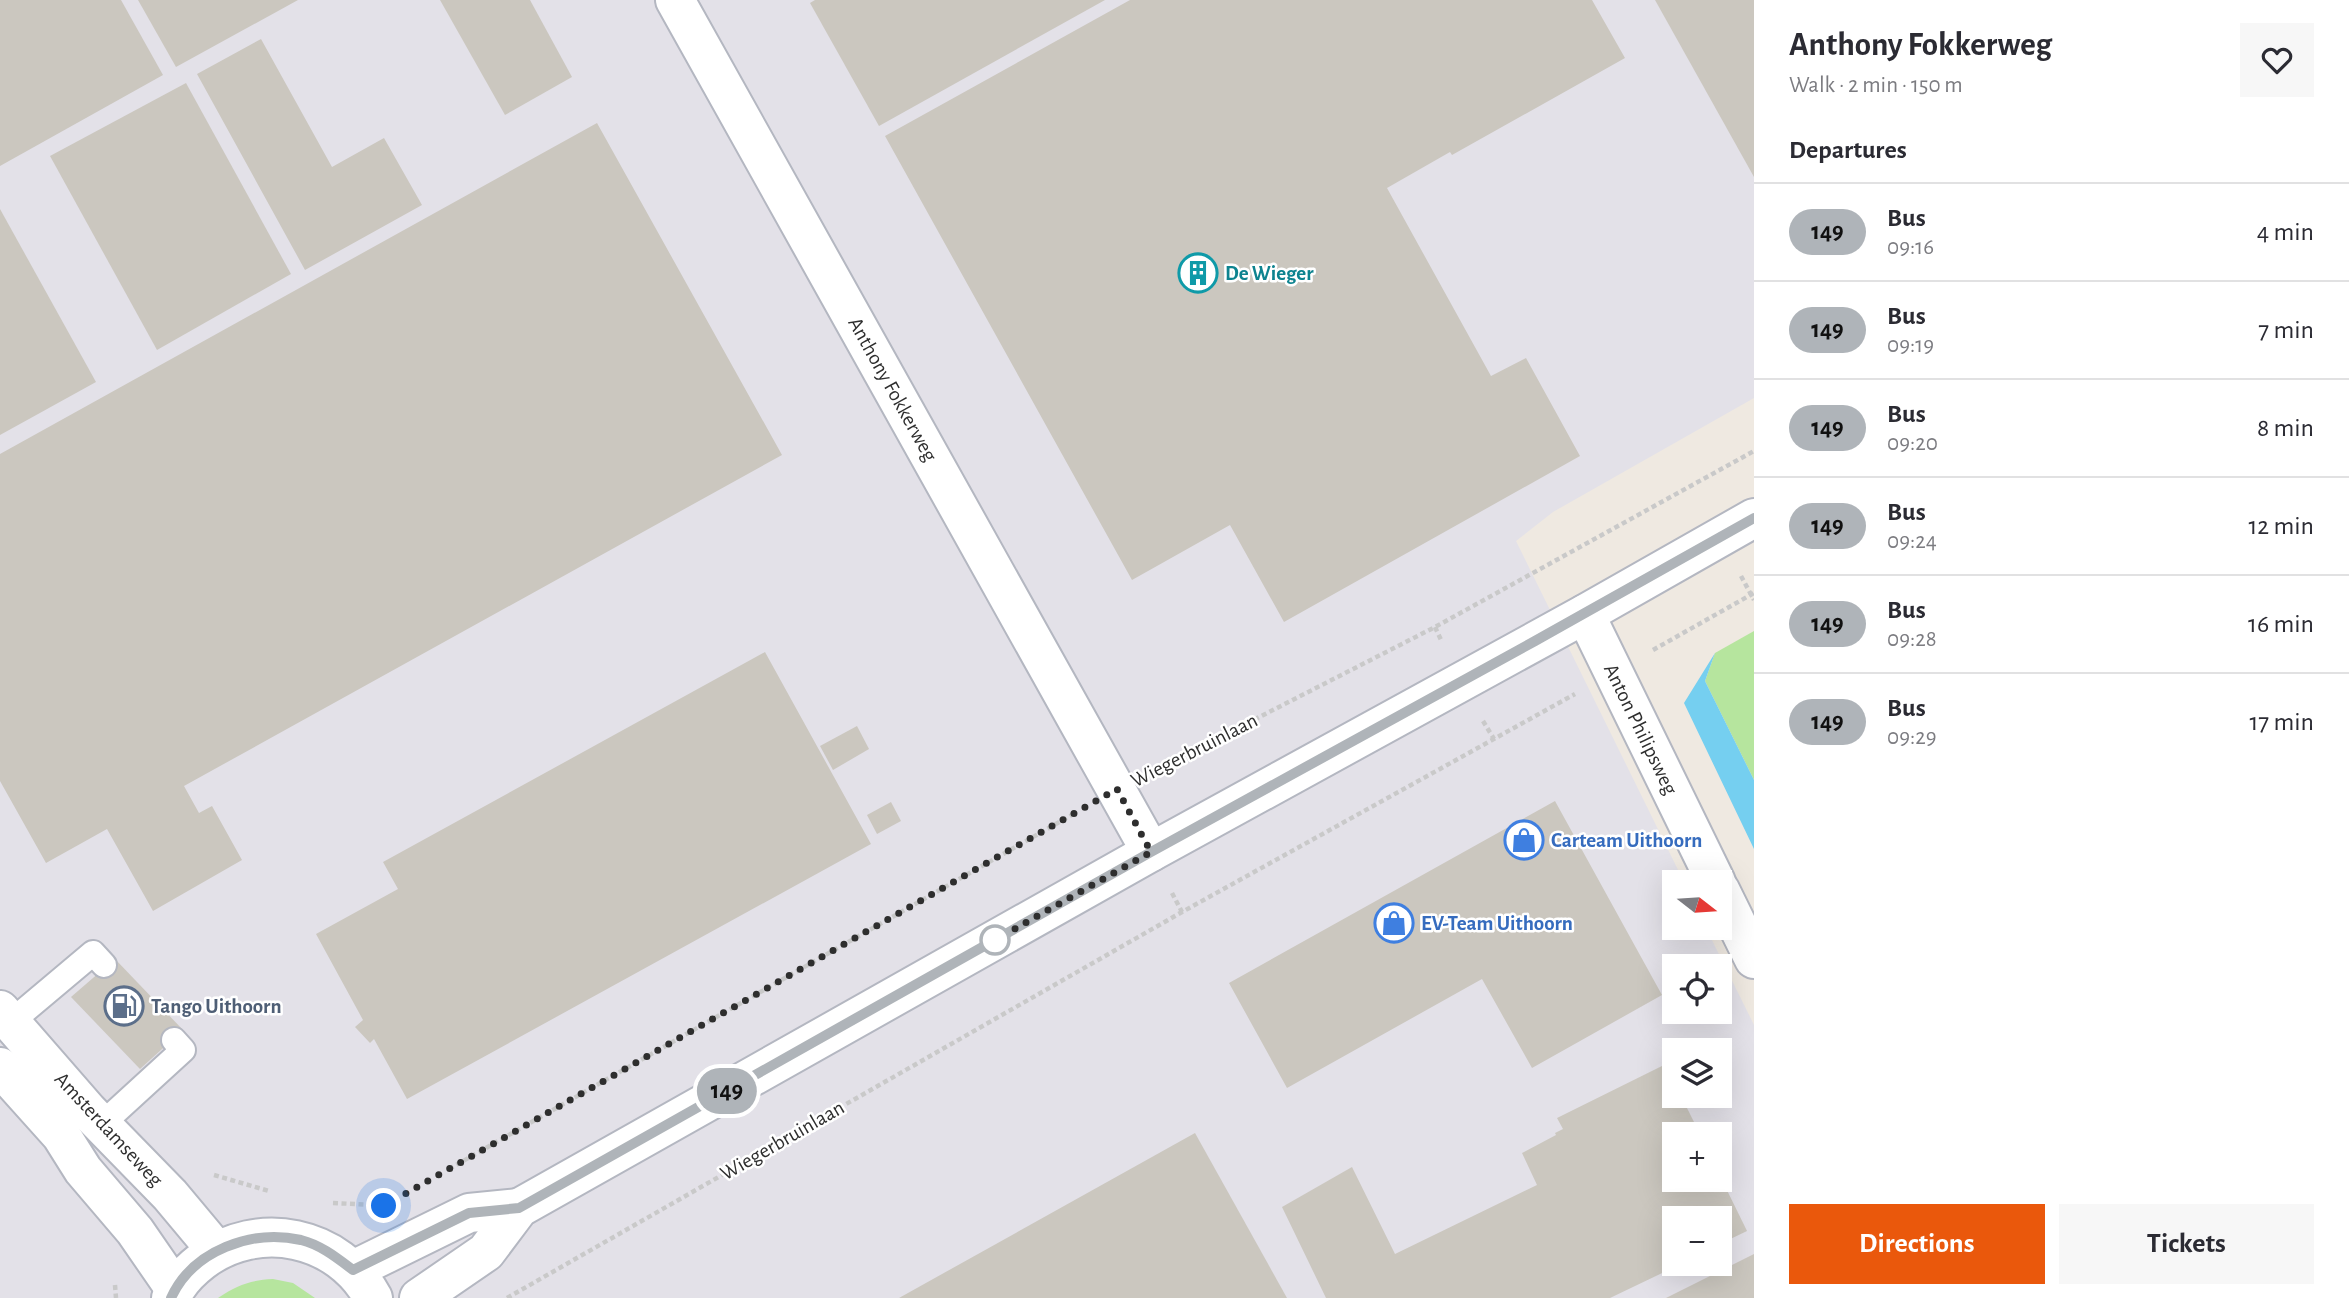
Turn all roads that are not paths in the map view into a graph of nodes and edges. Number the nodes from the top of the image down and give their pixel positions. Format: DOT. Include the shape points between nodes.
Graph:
graph roads {
  1 [pos="675,0"];
  2 [pos="1754,518"];
  3 [pos="1584,614"];
  4 [pos="1151,852"];
  5 [pos="1710,870"];
  6 [pos="1732,914"];
  7 [pos="1754,959"];
  8 [pos="104,965"];
  9 [pos="6,1016"];
  10 [pos="174,1040"];
  11 [pos="0,1067"];
  12 [pos="101,1125"];
  13 [pos="519,1208"];
  14 [pos="216,1250"];
  15 [pos="363,1284"];
  16 [pos="173,1293"];
  17 [pos="419,1298"];
  1 -- 4 [label="street, Anthony Fokkerweg"];
  2 -- 3 [label="street"];
  3 -- 4 [label="street"];
  3 -- 5 [label="street, Anton Philipsweg"];
  4 -- 13 [label="street"];
  6 -- 7 [label="street"];
  8 -- 9 [label="lane" via="93,953 75,980"];
  9 -- 12 [label="street, Amsterdamseweg"];
  10 -- 12 [label="lane" via="183,1050 156,1067"];
  11 -- 16 [label="street, Amsterdamseweg" via="61,1135 83,1170 135,1231"];
  12 -- 14 [label="street, Amsterdamseweg"];
  13 -- 15 [label="street" via="469,1213"];
  13 -- 17 [label="street" via="486,1252"];
  14 -- 15 [label="street" via="273,1236 303,1240 330,1252"];
  14 -- 16 [label="street" via="194,1267"];
}
